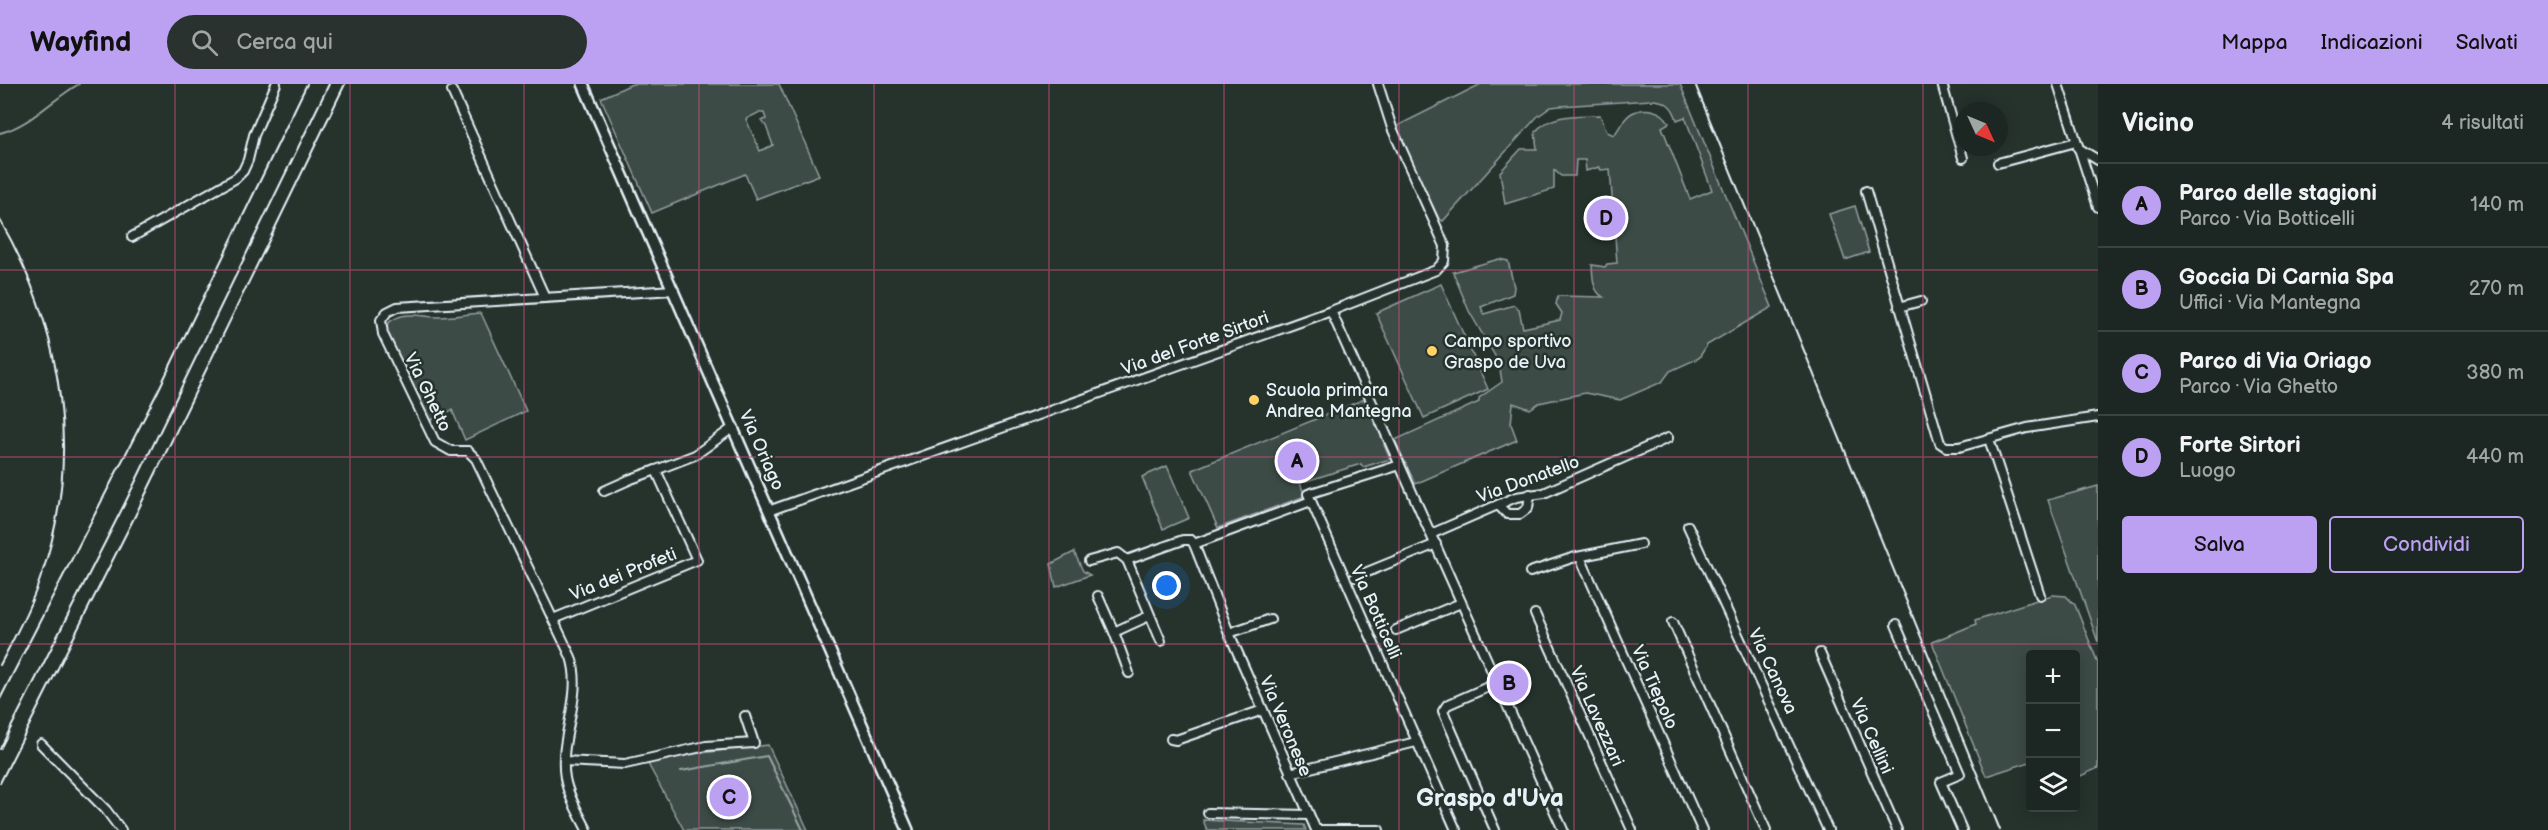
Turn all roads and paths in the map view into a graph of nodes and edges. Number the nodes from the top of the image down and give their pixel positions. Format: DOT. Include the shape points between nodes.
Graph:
graph roads {
  1 [pos="276,84"];
  2 [pos="584,84"];
  3 [pos="1378,84"];
  4 [pos="1942,84"];
  5 [pos="2058,84"];
  6 [pos="452,91"];
  7 [pos="2077,145"];
  8 [pos="1963,158"];
  9 [pos="2098,160"];
  10 [pos="1998,163"];
  11 [pos="1866,191"];
  12 [pos="2098,207"];
  13 [pos="132,237"];
  14 [pos="674,290"];
  15 [pos="543,298"];
  16 [pos="1921,301"];
  17 [pos="1899,307"];
  18 [pos="1331,310"];
  19 [pos="2098,417"];
  20 [pos="734,426"];
  21 [pos="1668,438"];
  22 [pos="1989,439"];
  23 [pos="1400,465"];
  24 [pos="656,470"];
  25 [pos="604,491"];
  26 [pos="1530,494"];
  27 [pos="1311,501"];
  28 [pos="1498,505"];
  29 [pos="771,510"];
  30 [pos="1688,526"];
  31 [pos="1431,534"];
  32 [pos="1194,544"];
  33 [pos="1436,544"];
  34 [pos="1641,544"];
  35 [pos="1580,557"];
  36 [pos="1127,560"];
  37 [pos="1089,561"];
  38 [pos="1530,572"];
  39 [pos="1355,577"];
  40 [pos="2040,595"];
  41 [pos="1098,596"];
  42 [pos="1461,603"];
  43 [pos="1535,614"];
  44 [pos="1149,616"];
  45 [pos="553,619"];
  46 [pos="1270,619"];
  47 [pos="1673,622"];
  48 [pos="1896,625"];
  49 [pos="1396,630"];
  50 [pos="1114,632"];
  51 [pos="1229,633"];
  52 [pos="1161,641"];
  53 [pos="1820,653"];
  54 [pos="1129,672"];
  55 [pos="1497,683"];
  56 [pos="1263,710"];
  57 [pos="745,716"];
  58 [pos="1171,740"];
  59 [pos="1416,742"];
  60 [pos="41,744"];
  61 [pos="564,761"];
  62 [pos="1290,773"];
  63 [pos="1208,813"];
  64 [pos="1309,815"];
  65 [pos="121,830"];
  66 [pos="587,830"];
  67 [pos="908,830"];
  68 [pos="1316,830"];
  69 [pos="1379,830"];
  70 [pos="1456,830"];
  71 [pos="1495,830"];
  72 [pos="1563,830"];
  73 [pos="1632,830"];
  74 [pos="1702,830"];
  75 [pos="1766,830"];
  76 [pos="1828,830"];
  77 [pos="1897,830"];
  78 [pos="1962,830"];
  1 -- 13 [label="street" via="243,171"];
  2 -- 14 [label="street, Via Oriago"];
  3 -- 18 [label="street, Via del Forte Sirtori" via="1392,128 1445,246 1446,257 1433,272"];
  4 -- 8 [label="street"];
  5 -- 7 [label="street"];
  6 -- 15 [label="street"];
  7 -- 9 [label="street"];
  7 -- 10 [label="street"];
  7 -- 12 [label="street"];
  11 -- 17 [label="street"];
  14 -- 15 [label="street, Via Ghetto"];
  14 -- 20 [label="street, Via Oriago"];
  15 -- 45 [label="street, Via Ghetto" via="397,307 381,320 435,442 451,452 468,451 476,459"];
  16 -- 17 [label="street"];
  17 -- 22 [label="street" via="1940,443 1950,448"];
  18 -- 23 [label="street"];
  18 -- 29 [label="street, Via del Forte Sirtori"];
  19 -- 22 [label="street" via="2027,428"];
  20 -- 24 [label="street" via="695,455"];
  20 -- 29 [label="street, Via Oriago"];
  21 -- 26 [label="street, Via Donatello" via="1544,493"];
  22 -- 40 [label="street"];
  23 -- 27 [label="street" via="1308,494"];
  23 -- 31 [label="street"];
  24 -- 25 [label="street"];
  24 -- 45 [label="street, Via dei Profeti" via="697,560"];
  26 -- 28 [label="street, Via Donatello"];
  26 -- 28 [label="street" via="1528,508 1520,514 1507,514"];
  27 -- 32 [label="street"];
  27 -- 59 [label="street, Via Botticelli"];
  28 -- 31 [label="street, Via Donatello"];
  29 -- 67 [label="street, Via Oriago"];
  30 -- 76 [label="street, Via Canova"];
  31 -- 33 [label="street"];
  32 -- 36 [label="street" via="1183,540"];
  32 -- 51 [label="street, Via Veronese"];
  33 -- 39 [label="street"];
  33 -- 42 [label="street"];
  34 -- 35 [label="street"];
  35 -- 38 [label="street"];
  35 -- 74 [label="street, Via Tiepolo"];
  36 -- 37 [label="street" via="1118,553"];
  36 -- 44 [label="street"];
  41 -- 50 [label="street"];
  42 -- 49 [label="street"];
  42 -- 55 [label="street"];
  43 -- 73 [label="street, Via Lavezzari"];
  44 -- 50 [label="street"];
  44 -- 52 [label="street"];
  45 -- 61 [label="street, Via Ghetto" via="571,657 575,678"];
  46 -- 51 [label="street"];
  47 -- 75 [label="street"];
  48 -- 78 [label="street" via="1960,774 1941,782"];
  50 -- 54 [label="street"];
  51 -- 56 [label="street, Via Veronese"];
  53 -- 77 [label="street, Via Cellini"];
  55 -- 71 [label="street" via="1447,705 1443,711"];
  55 -- 72 [label="street"];
  56 -- 58 [label="street"];
  56 -- 62 [label="street, Via Veronese"];
  57 -- 61 [label="street" via="754,743 706,746 625,764"];
  59 -- 62 [label="street"];
  59 -- 70 [label="street, Via Botticelli"];
  60 -- 65 [label="street"];
  61 -- 66 [label="street, Via Ghetto" via="565,780"];
  62 -- 64 [label="street, Via Veronese"];
  63 -- 64 [label="street"];
  64 -- 68 [label="street, Via Veronese"];
  68 -- 69 [label="street"];
}
